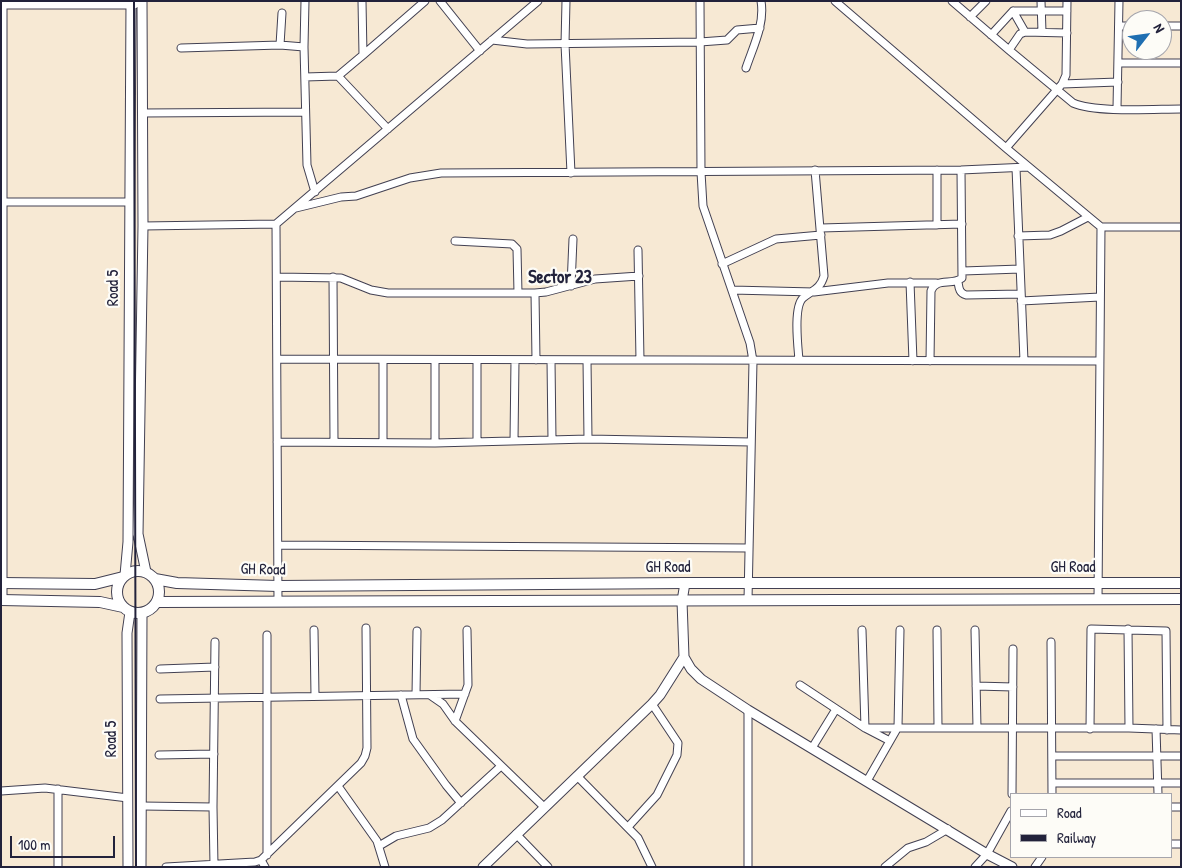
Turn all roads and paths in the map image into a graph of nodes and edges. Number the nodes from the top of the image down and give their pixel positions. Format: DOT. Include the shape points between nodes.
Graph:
graph roads {
  1 [pos="305,1"];
  2 [pos="362,1"];
  3 [pos="424,1"];
  4 [pos="440,1"];
  5 [pos="538,1"];
  6 [pos="566,1"];
  7 [pos="700,1"];
  8 [pos="761,1"];
  9 [pos="835,1"];
  10 [pos="952,1"];
  11 [pos="986,1"];
  12 [pos="1041,1"];
  13 [pos="1067,1"];
  14 [pos="1119,1"];
  15 [pos="131,2"];
  16 [pos="142,3"];
  17 [pos="1,4"];
  18 [pos="1042,10"];
  19 [pos="1012,11"];
  20 [pos="1067,11"];
  21 [pos="282,13"];
  22 [pos="970,17"];
  23 [pos="1119,26"];
  24 [pos="760,28"];
  25 [pos="1025,32"];
  26 [pos="1042,32"];
  27 [pos="1067,33"];
  28 [pos="991,35"];
  29 [pos="492,40"];
  30 [pos="700,42"];
  31 [pos="565,44"];
  32 [pos="280,45"];
  33 [pos="304,47"];
  34 [pos="181,48"];
  35 [pos="480,50"];
  36 [pos="1009,50"];
  37 [pos="363,55"];
  38 [pos="1181,63"];
  39 [pos="1118,64"];
  40 [pos="746,68"];
  41 [pos="338,76"];
  42 [pos="305,77"];
  43 [pos="1118,82"];
  44 [pos="1060,87"];
  45 [pos="1117,108"];
  46 [pos="1181,109"];
  47 [pos="305,112"];
  48 [pos="142,113"];
  49 [pos="388,129"];
  50 [pos="1006,148"];
  51 [pos="1028,167"];
  52 [pos="1016,168"];
  53 [pos="815,170"];
  54 [pos="937,170"];
  55 [pos="961,170"];
  56 [pos="701,172"];
  57 [pos="571,173"];
  58 [pos="315,192"];
  59 [pos="1,202"];
  60 [pos="130,202"];
  61 [pos="296,208"];
  62 [pos="1088,217"];
  63 [pos="276,224"];
  64 [pos="937,224"];
  65 [pos="962,224"];
  66 [pos="142,226"];
  67 [pos="1101,227"];
  68 [pos="1181,227"];
  69 [pos="821,231"];
  70 [pos="1018,236"];
  71 [pos="573,238"];
  72 [pos="454,241"];
  73 [pos="638,250"];
  74 [pos="722,264"];
  75 [pos="1020,270"];
  76 [pos="963,271"];
  77 [pos="638,276"];
  78 [pos="277,277"];
  79 [pos="333,277"];
  80 [pos="910,282"];
  81 [pos="958,282"];
  82 [pos="936,283"];
  83 [pos="571,286"];
  84 [pos="1,290"];
  85 [pos="732,290"];
  86 [pos="814,292"];
  87 [pos="518,293"];
  88 [pos="535,293"];
  89 [pos="1021,297"];
  90 [pos="1100,298"];
  91 [pos="335,359"];
  92 [pos="277,360"];
  93 [pos="435,360"];
  94 [pos="477,360"];
  95 [pos="514,360"];
  96 [pos="536,360"];
  97 [pos="551,360"];
  98 [pos="587,360"];
  99 [pos="640,360"];
  100 [pos="799,360"];
  101 [pos="383,361"];
  102 [pos="753,361"];
  103 [pos="913,361"];
  104 [pos="930,361"];
  105 [pos="1024,361"];
  106 [pos="1099,361"];
  107 [pos="1,364"];
  108 [pos="1,422"];
  109 [pos="588,439"];
  110 [pos="552,440"];
  111 [pos="514,441"];
  112 [pos="278,442"];
  113 [pos="334,442"];
  114 [pos="384,442"];
  115 [pos="477,442"];
  116 [pos="751,442"];
  117 [pos="435,443"];
  118 [pos="1,487"];
  119 [pos="278,545"];
  120 [pos="749,548"];
  121 [pos="1,554"];
  122 [pos="146,572"];
  123 [pos="124,576"];
  124 [pos="155,579"];
  125 [pos="1,583"];
  126 [pos="685,583"];
  127 [pos="1098,583"];
  128 [pos="748,584"];
  129 [pos="1181,584"];
  130 [pos="278,586"];
  131 [pos="1181,599"];
  132 [pos="1,600"];
  133 [pos="748,600"];
  134 [pos="1098,600"];
  135 [pos="278,601"];
  136 [pos="682,601"];
  137 [pos="157,602"];
  138 [pos="126,610"];
  139 [pos="142,613"];
  140 [pos="366,628"];
  141 [pos="1128,629"];
  142 [pos="314,630"];
  143 [pos="467,630"];
  144 [pos="862,630"];
  145 [pos="900,630"];
  146 [pos="937,630"];
  147 [pos="975,630"];
  148 [pos="417,631"];
  149 [pos="267,635"];
  150 [pos="215,642"];
  151 [pos="1051,642"];
  152 [pos="1013,650"];
  153 [pos="684,657"];
  154 [pos="215,667"];
  155 [pos="160,669"];
  156 [pos="800,685"];
  157 [pos="976,686"];
  158 [pos="1013,687"];
  159 [pos="465,694"];
  160 [pos="401,695"];
  161 [pos="416,695"];
  162 [pos="430,695"];
  163 [pos="314,696"];
  164 [pos="367,696"];
  165 [pos="215,697"];
  166 [pos="266,697"];
  167 [pos="160,699"];
  168 [pos="652,704"];
  169 [pos="836,709"];
  170 [pos="748,710"];
  171 [pos="455,721"];
  172 [pos="898,727"];
  173 [pos="938,727"];
  174 [pos="865,728"];
  175 [pos="977,728"];
  176 [pos="1013,728"];
  177 [pos="1051,728"];
  178 [pos="1090,728"];
  179 [pos="1129,728"];
  180 [pos="1156,730"];
  181 [pos="1167,730"];
  182 [pos="1181,730"];
  183 [pos="890,741"];
  184 [pos="812,748"];
  185 [pos="214,754"];
  186 [pos="159,755"];
  187 [pos="1052,756"];
  188 [pos="1156,756"];
  189 [pos="1181,756"];
  190 [pos="501,766"];
  191 [pos="577,776"];
  192 [pos="867,781"];
  193 [pos="1158,782"];
  194 [pos="1052,783"];
  195 [pos="1181,783"];
  196 [pos="338,786"];
  197 [pos="58,789"];
  198 [pos="1,791"];
  199 [pos="1012,793"];
  200 [pos="1052,793"];
  201 [pos="1158,793"];
  202 [pos="128,798"];
  203 [pos="461,803"];
  204 [pos="142,806"];
  205 [pos="213,807"];
  206 [pos="544,807"];
  207 [pos="1010,813"];
  208 [pos="628,827"];
  209 [pos="948,829"];
  210 [pos="516,834"];
  211 [pos="379,846"];
  212 [pos="987,854"];
  213 [pos="265,861"];
  214 [pos="214,865"];
  215 [pos="58,867"];
  216 [pos="128,867"];
  217 [pos="141,867"];
  218 [pos="166,867"];
  219 [pos="385,867"];
  220 [pos="483,867"];
  221 [pos="548,867"];
  222 [pos="652,867"];
  223 [pos="748,867"];
  224 [pos="885,867"];
  225 [pos="975,867"];
  226 [pos="1012,867"];
  1 -- 33 [label="street"];
  2 -- 37 [label="street"];
  3 -- 37 [label="street"];
  4 -- 35 [label="street"];
  5 -- 29 [label="street"];
  6 -- 31 [label="street"];
  7 -- 30 [label="street"];
  8 -- 24 [label="street"];
  9 -- 50 [label="street"];
  10 -- 22 [label="street"];
  11 -- 22 [label="street"];
  12 -- 18 [label="street"];
  13 -- 20 [label="street"];
  14 -- 23 [label="street"];
  15 -- 16 [label="street"];
  15 -- 17 [label="street"];
  15 -- 60 [label="street, Road 5"];
  16 -- 48 [label="street, Road 5"];
  17 -- 59 [label="street"];
  18 -- 19 [label="street"];
  18 -- 20 [label="street"];
  18 -- 26 [label="street"];
  19 -- 25 [label="street"];
  19 -- 28 [label="street"];
  20 -- 27 [label="street"];
  21 -- 32 [label="street"];
  22 -- 28 [label="street"];
  23 -- 39 [label="street"];
  24 -- 30 [label="street" via="737,30 727,40"];
  24 -- 40 [label="street"];
  25 -- 26 [label="street"];
  25 -- 36 [label="street"];
  26 -- 27 [label="street"];
  27 -- 44 [label="street" via="1067,69"];
  28 -- 36 [label="street"];
  29 -- 31 [label="street"];
  29 -- 35 [label="street"];
  30 -- 31 [label="street"];
  30 -- 56 [label="street"];
  31 -- 57 [label="street"];
  32 -- 33 [label="street"];
  32 -- 34 [label="street"];
  33 -- 42 [label="street"];
  35 -- 49 [label="street"];
  36 -- 44 [label="street"];
  37 -- 41 [label="street"];
  38 -- 39 [label="street"];
  39 -- 43 [label="street"];
  41 -- 42 [label="street"];
  41 -- 49 [label="street"];
  42 -- 47 [label="street"];
  43 -- 44 [label="street"];
  43 -- 45 [label="street"];
  44 -- 45 [label="street" via="1073,103 1081,106"];
  44 -- 50 [label="street"];
  45 -- 46 [label="street"];
  47 -- 48 [label="street"];
  47 -- 58 [label="street" via="307,165"];
  48 -- 66 [label="street, Road 5"];
  49 -- 58 [label="street"];
  50 -- 51 [label="street"];
  51 -- 52 [label="street"];
  51 -- 62 [label="street"];
  52 -- 55 [label="street"];
  52 -- 70 [label="street"];
  53 -- 54 [label="street"];
  53 -- 56 [label="street"];
  53 -- 69 [label="street"];
  54 -- 55 [label="street"];
  54 -- 64 [label="street"];
  55 -- 65 [label="street"];
  56 -- 57 [label="street"];
  56 -- 74 [label="street" via="703,206"];
  57 -- 61 [label="street" via="422,175 356,196"];
  58 -- 61 [label="street"];
  59 -- 60 [label="street"];
  59 -- 84 [label="street"];
  60 -- 123 [label="street, Road 5" via="128,542"];
  61 -- 63 [label="street"];
  62 -- 67 [label="street"];
  62 -- 70 [label="street" via="1050,235"];
  63 -- 66 [label="street"];
  63 -- 78 [label="street"];
  64 -- 65 [label="street"];
  64 -- 69 [label="street"];
  65 -- 76 [label="street"];
  66 -- 122 [label="street, Road 5" via="138,534"];
  67 -- 68 [label="street"];
  67 -- 90 [label="street"];
  69 -- 74 [label="street" via="776,239"];
  69 -- 86 [label="street" via="824,276"];
  70 -- 75 [label="street"];
  71 -- 83 [label="street"];
  72 -- 87 [label="street" via="515,246"];
  73 -- 77 [label="street"];
  74 -- 85 [label="street"];
  75 -- 76 [label="street"];
  75 -- 89 [label="street"];
  76 -- 81 [label="street"];
  77 -- 83 [label="street" via="595,279"];
  77 -- 99 [label="street"];
  78 -- 79 [label="street"];
  78 -- 92 [label="street"];
  79 -- 87 [label="street" via="388,293"];
  79 -- 91 [label="street"];
  80 -- 82 [label="street"];
  80 -- 86 [label="street"];
  80 -- 103 [label="street"];
  81 -- 82 [label="street"];
  81 -- 89 [label="street" via="959,290 966,295"];
  82 -- 104 [label="street" via="931,291"];
  83 -- 88 [label="street"];
  84 -- 107 [label="street"];
  85 -- 86 [label="street"];
  85 -- 102 [label="street"];
  86 -- 100 [label="street" via="803,298 798,308"];
  87 -- 88 [label="street"];
  88 -- 96 [label="street"];
  89 -- 90 [label="street"];
  89 -- 105 [label="street"];
  90 -- 106 [label="street"];
  91 -- 92 [label="street"];
  91 -- 101 [label="street"];
  91 -- 113 [label="street"];
  92 -- 112 [label="street"];
  93 -- 94 [label="street"];
  93 -- 101 [label="street"];
  93 -- 117 [label="street"];
  94 -- 95 [label="street"];
  94 -- 115 [label="street"];
  95 -- 96 [label="street"];
  95 -- 111 [label="street"];
  96 -- 97 [label="street"];
  97 -- 98 [label="street"];
  97 -- 110 [label="street"];
  98 -- 99 [label="street"];
  98 -- 109 [label="street"];
  99 -- 102 [label="street"];
  100 -- 102 [label="street"];
  100 -- 103 [label="street"];
  101 -- 114 [label="street"];
  102 -- 116 [label="street"];
  103 -- 104 [label="street"];
  104 -- 105 [label="street"];
  105 -- 106 [label="street"];
  106 -- 127 [label="street"];
  107 -- 108 [label="street"];
  108 -- 118 [label="street"];
  109 -- 110 [label="street"];
  109 -- 116 [label="street"];
  110 -- 111 [label="street"];
  111 -- 115 [label="street"];
  112 -- 113 [label="street"];
  112 -- 119 [label="street"];
  113 -- 114 [label="street"];
  114 -- 117 [label="street"];
  115 -- 117 [label="street"];
  116 -- 120 [label="street"];
  118 -- 121 [label="street"];
  119 -- 120 [label="street"];
  119 -- 130 [label="street"];
  120 -- 128 [label="street"];
  121 -- 125 [label="street"];
  122 -- 123 [label="main road" via="135,570"];
  122 -- 124 [label="main road"];
  123 -- 125 [label="main road" via="95,584"];
  123 -- 138 [label="main road" via="116,589 116,596"];
  124 -- 130 [label="main road, GH Road" via="177,583"];
  124 -- 137 [label="main road" via="159,591"];
  125 -- 132 [label="street"];
  126 -- 128 [label="main road, GH Road"];
  126 -- 130 [label="main road, GH Road"];
  126 -- 136 [label="street"];
  127 -- 128 [label="main road, GH Road"];
  127 -- 129 [label="main road, GH Road"];
  127 -- 134 [label="street"];
  128 -- 133 [label="street"];
  130 -- 135 [label="street"];
  131 -- 134 [label="main road, GH Road"];
  132 -- 138 [label="main road" via="100,602"];
  133 -- 134 [label="main road, GH Road"];
  133 -- 136 [label="main road, GH Road"];
  135 -- 136 [label="main road, GH Road"];
  135 -- 137 [label="main road, GH Road"];
  136 -- 153 [label="street"];
  137 -- 139 [label="main road"];
  138 -- 139 [label="main road"];
  138 -- 202 [label="street, Road 5"];
  139 -- 204 [label="street, Road 5"];
  140 -- 164 [label="street"];
  141 -- 178 [label="street" via="1091,629"];
  141 -- 179 [label="street"];
  141 -- 181 [label="street" via="1166,631"];
  142 -- 163 [label="street"];
  143 -- 159 [label="street" via="468,685"];
  144 -- 174 [label="street"];
  145 -- 172 [label="street"];
  146 -- 173 [label="street"];
  147 -- 157 [label="street"];
  148 -- 161 [label="street"];
  149 -- 166 [label="street"];
  150 -- 154 [label="street"];
  151 -- 177 [label="street"];
  152 -- 158 [label="street"];
  153 -- 168 [label="street"];
  153 -- 170 [label="street" via="701,679"];
  154 -- 155 [label="street"];
  154 -- 165 [label="street"];
  156 -- 169 [label="street"];
  157 -- 158 [label="street"];
  157 -- 175 [label="street"];
  158 -- 176 [label="street"];
  159 -- 162 [label="street"];
  159 -- 171 [label="street"];
  160 -- 161 [label="street"];
  160 -- 164 [label="street"];
  160 -- 203 [label="street" via="413,740"];
  161 -- 162 [label="street"];
  162 -- 171 [label="street" via="443,704"];
  163 -- 164 [label="street"];
  163 -- 166 [label="street"];
  164 -- 196 [label="street" via="365,756"];
  165 -- 166 [label="street"];
  165 -- 167 [label="street"];
  165 -- 185 [label="street"];
  166 -- 213 [label="street"];
  168 -- 191 [label="street"];
  168 -- 208 [label="street" via="678,744 677,755 657,795"];
  169 -- 174 [label="street"];
  169 -- 184 [label="street"];
  170 -- 184 [label="street"];
  170 -- 223 [label="street"];
  171 -- 190 [label="street"];
  172 -- 173 [label="street"];
  172 -- 174 [label="street"];
  172 -- 183 [label="street"];
  173 -- 175 [label="street"];
  174 -- 183 [label="street"];
  175 -- 176 [label="street"];
  176 -- 177 [label="street"];
  176 -- 199 [label="street"];
  177 -- 178 [label="street"];
  177 -- 187 [label="street"];
  178 -- 179 [label="street"];
  179 -- 180 [label="street"];
  180 -- 181 [label="street"];
  180 -- 188 [label="street"];
  181 -- 182 [label="street"];
  183 -- 192 [label="street"];
  184 -- 192 [label="street"];
  185 -- 186 [label="street"];
  185 -- 205 [label="street"];
  187 -- 188 [label="street"];
  187 -- 194 [label="street"];
  188 -- 189 [label="street"];
  188 -- 193 [label="street"];
  190 -- 203 [label="street"];
  190 -- 206 [label="street"];
  191 -- 206 [label="street"];
  191 -- 208 [label="street"];
  192 -- 209 [label="street"];
  193 -- 194 [label="street"];
  193 -- 195 [label="street"];
  193 -- 201 [label="street"];
  194 -- 200 [label="street"];
  196 -- 211 [label="street"];
  196 -- 213 [label="street"];
  197 -- 198 [label="street"];
  197 -- 202 [label="street"];
  197 -- 215 [label="street"];
  202 -- 216 [label="street, Road 5"];
  203 -- 211 [label="street" via="429,828 396,836"];
  204 -- 205 [label="street"];
  204 -- 217 [label="street, Road 5"];
  205 -- 214 [label="street"];
  206 -- 210 [label="street"];
  207 -- 212 [label="street"];
  208 -- 222 [label="street" via="638,838"];
  209 -- 212 [label="street"];
  209 -- 224 [label="street" via="908,848"];
  210 -- 220 [label="street"];
  210 -- 221 [label="street"];
  211 -- 219 [label="street"];
  212 -- 225 [label="street"];
  212 -- 226 [label="street"];
  213 -- 214 [label="street"];
  214 -- 218 [label="street"];
}
